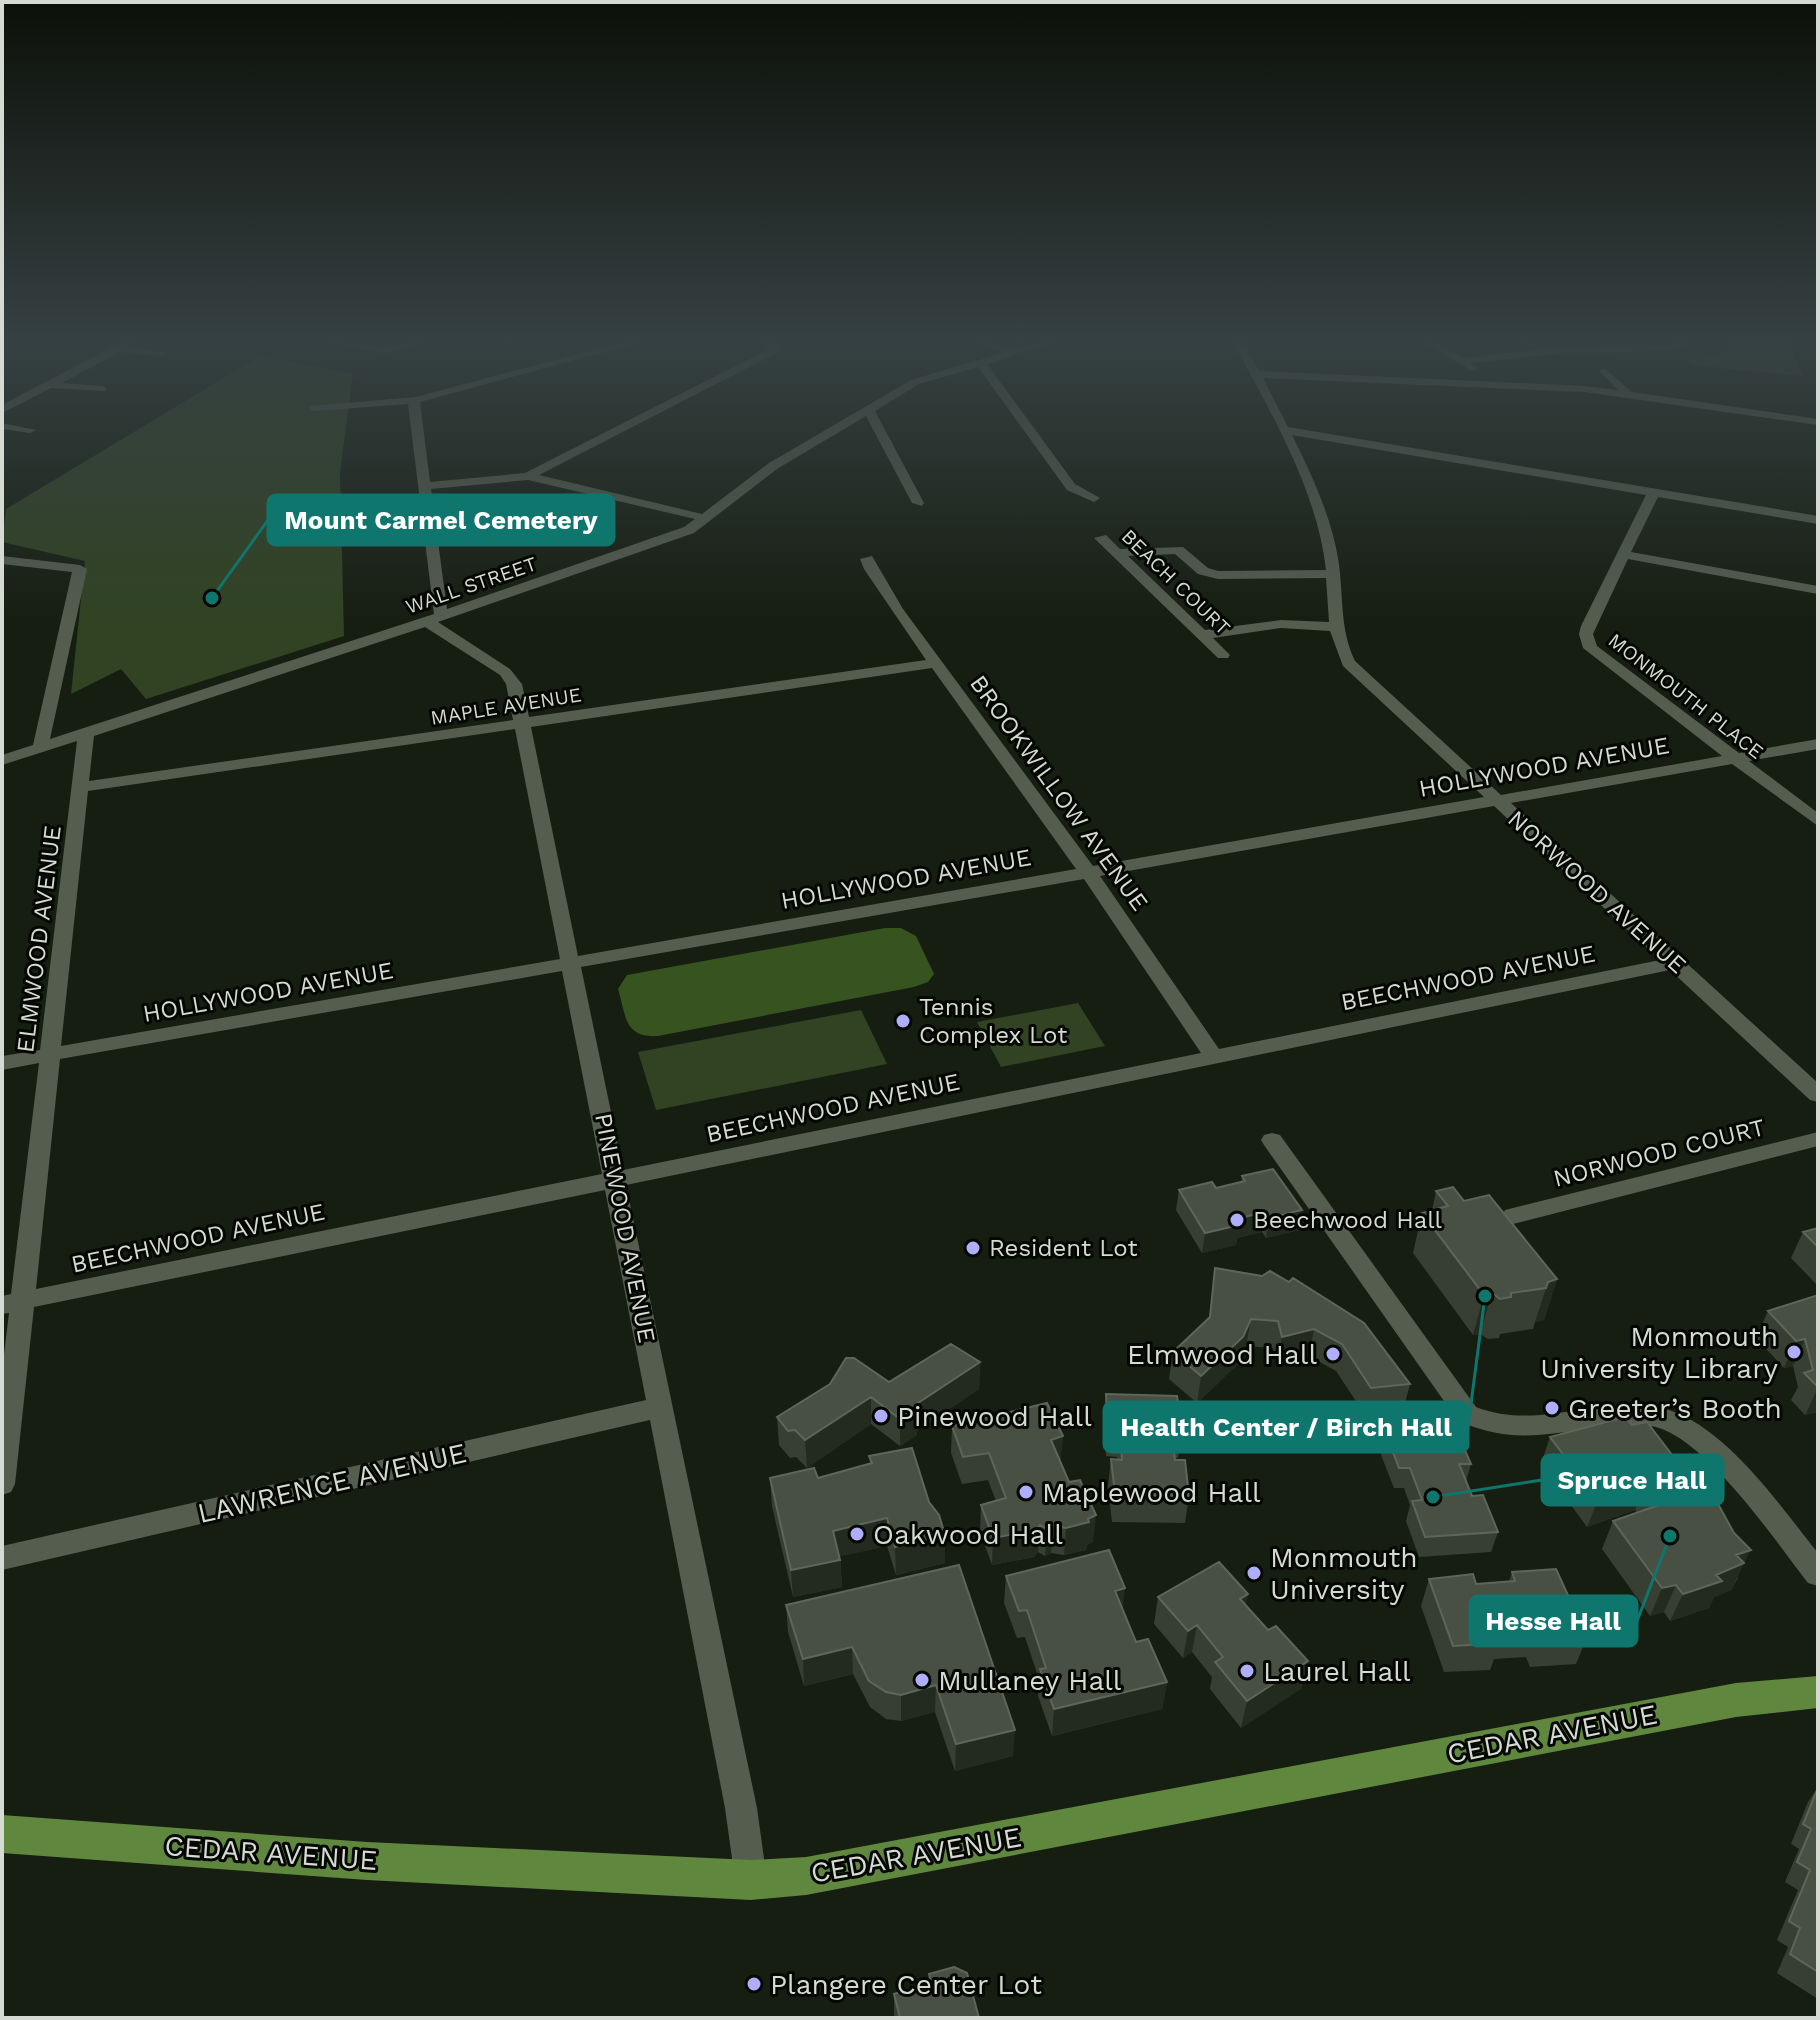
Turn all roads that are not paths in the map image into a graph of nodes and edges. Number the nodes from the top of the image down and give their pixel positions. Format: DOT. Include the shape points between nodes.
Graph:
graph roads {
  1 [pos="418,433"];
  2 [pos="612,433"];
  3 [pos="828,433"];
  4 [pos="881,433"];
  5 [pos="1032,433"];
  6 [pos="1286,433"];
  7 [pos="1304,433"];
  8 [pos="528,476"];
  9 [pos="424,486"];
  10 [pos="1654,492"];
  11 [pos="1094,498"];
  12 [pos="918,503"];
  13 [pos="705,518"];
  14 [pos="1818,520"];
  15 [pos="1101,538"];
  16 [pos="1116,553"];
  17 [pos="1626,555"];
  18 [pos="867,559"];
  19 [pos="2,560"];
  20 [pos="1194,563"];
  21 [pos="1130,566"];
  22 [pos="1334,574"];
  23 [pos="1818,590"];
  24 [pos="434,618"];
  25 [pos="1339,627"];
  26 [pos="1202,635"];
  27 [pos="1223,655"];
  28 [pos="936,663"];
  29 [pos="523,723"];
  30 [pos="86,733"];
  31 [pos="1818,744"];
  32 [pos="40,749"];
  33 [pos="1736,758"];
  34 [pos="2,760"];
  35 [pos="83,787"];
  36 [pos="1495,800"];
  37 [pos="1818,821"];
  38 [pos="1088,872"];
  39 [pos="570,963"];
  40 [pos="1674,963"];
  41 [pos="51,1054"];
  42 [pos="1213,1056"];
  43 [pos="2,1063"];
  44 [pos="1818,1095"];
  45 [pos="1818,1139"];
  46 [pos="1272,1140"];
  47 [pos="615,1179"];
  48 [pos="1513,1216"];
  49 [pos="13,1303"];
  50 [pos="661,1407"];
  51 [pos="2,1484"];
  52 [pos="2,1558"];
  53 [pos="1818,1574"];
  54 [pos="1818,1692"];
  55 [pos="1779,1696"];
  56 [pos="1818,1703"];
  57 [pos="2,1834"];
  58 [pos="751,1880"];
  1 -- 9 [label="street"];
  2 -- 8 [label="street"];
  3 -- 13 [label="street, WALL STREET" via="773,466"];
  4 -- 12 [label="street"];
  5 -- 11 [label="street" via="1071,487"];
  6 -- 22 [label="street, NORWOOD AVENUE" via="1323,524"];
  7 -- 10 [label="street"];
  8 -- 9 [label="street"];
  8 -- 13 [label="street"];
  9 -- 24 [label="street"];
  10 -- 14 [label="street"];
  10 -- 17 [label="street, MONMOUTH PLACE"];
  13 -- 24 [label="street, WALL STREET" via="665,539"];
  15 -- 16 [label="street, BEACH COURT"];
  16 -- 20 [label="street" via="1178,550"];
  16 -- 21 [label="street, BEACH COURT"];
  17 -- 23 [label="street"];
  17 -- 33 [label="street, MONMOUTH PLACE" via="1588,626 1590,648"];
  18 -- 28 [label="street, BROOKWILLOW AVENUE"];
  19 -- 32 [label="street" via="80,569"];
  20 -- 21 [label="street"];
  20 -- 22 [label="street" via="1226,575"];
  21 -- 26 [label="street, BEACH COURT"];
  22 -- 25 [label="street, NORWOOD AVENUE"];
  24 -- 29 [label="street, PINEWOOD AVENUE" via="508,674"];
  24 -- 30 [label="street, WALL STREET"];
  25 -- 26 [label="street" via="1281,624"];
  25 -- 36 [label="street, NORWOOD AVENUE" via="1348,663"];
  26 -- 27 [label="street, BEACH COURT"];
  28 -- 29 [label="street, MAPLE AVENUE"];
  28 -- 38 [label="street, BROOKWILLOW AVENUE"];
  29 -- 35 [label="street, MAPLE AVENUE"];
  29 -- 39 [label="street, PINEWOOD AVENUE"];
  30 -- 32 [label="street, WALL STREET"];
  30 -- 35 [label="street, ELMWOOD AVENUE"];
  31 -- 33 [label="street, HOLLYWOOD AVENUE"];
  32 -- 34 [label="street, WALL STREET"];
  33 -- 36 [label="street, HOLLYWOOD AVENUE"];
  33 -- 37 [label="street, MONMOUTH PLACE"];
  35 -- 41 [label="street, ELMWOOD AVENUE"];
  36 -- 38 [label="street, HOLLYWOOD AVENUE"];
  36 -- 40 [label="street, NORWOOD AVENUE"];
  38 -- 39 [label="street, HOLLYWOOD AVENUE"];
  38 -- 42 [label="street, BROOKWILLOW AVENUE"];
  39 -- 41 [label="street, HOLLYWOOD AVENUE"];
  39 -- 47 [label="street, PINEWOOD AVENUE"];
  40 -- 42 [label="street, BEECHWOOD AVENUE"];
  40 -- 44 [label="street, NORWOOD AVENUE"];
  41 -- 43 [label="street, HOLLYWOOD AVENUE"];
  41 -- 49 [label="street, ELMWOOD AVENUE"];
  42 -- 47 [label="street, BEECHWOOD AVENUE"];
  45 -- 48 [label="street, NORWOOD COURT"];
  46 -- 53 [label="street" via="1467,1414 1514,1427 1605,1418 1666,1419 1729,1467"];
  47 -- 49 [label="street, BEECHWOOD AVENUE"];
  47 -- 50 [label="street, PINEWOOD AVENUE"];
  49 -- 51 [label="street, ELMWOOD AVENUE"];
  50 -- 52 [label="street, LAWRENCE AVENUE"];
  50 -- 58 [label="street, PINEWOOD AVENUE"];
  54 -- 55 [label="main road, CEDAR AVENUE"];
  55 -- 56 [label="main road"];
  55 -- 58 [label="main road, CEDAR AVENUE" via="1705,1705 865,1866"];
  57 -- 58 [label="main road, CEDAR AVENUE" via="367,1861"];
}
